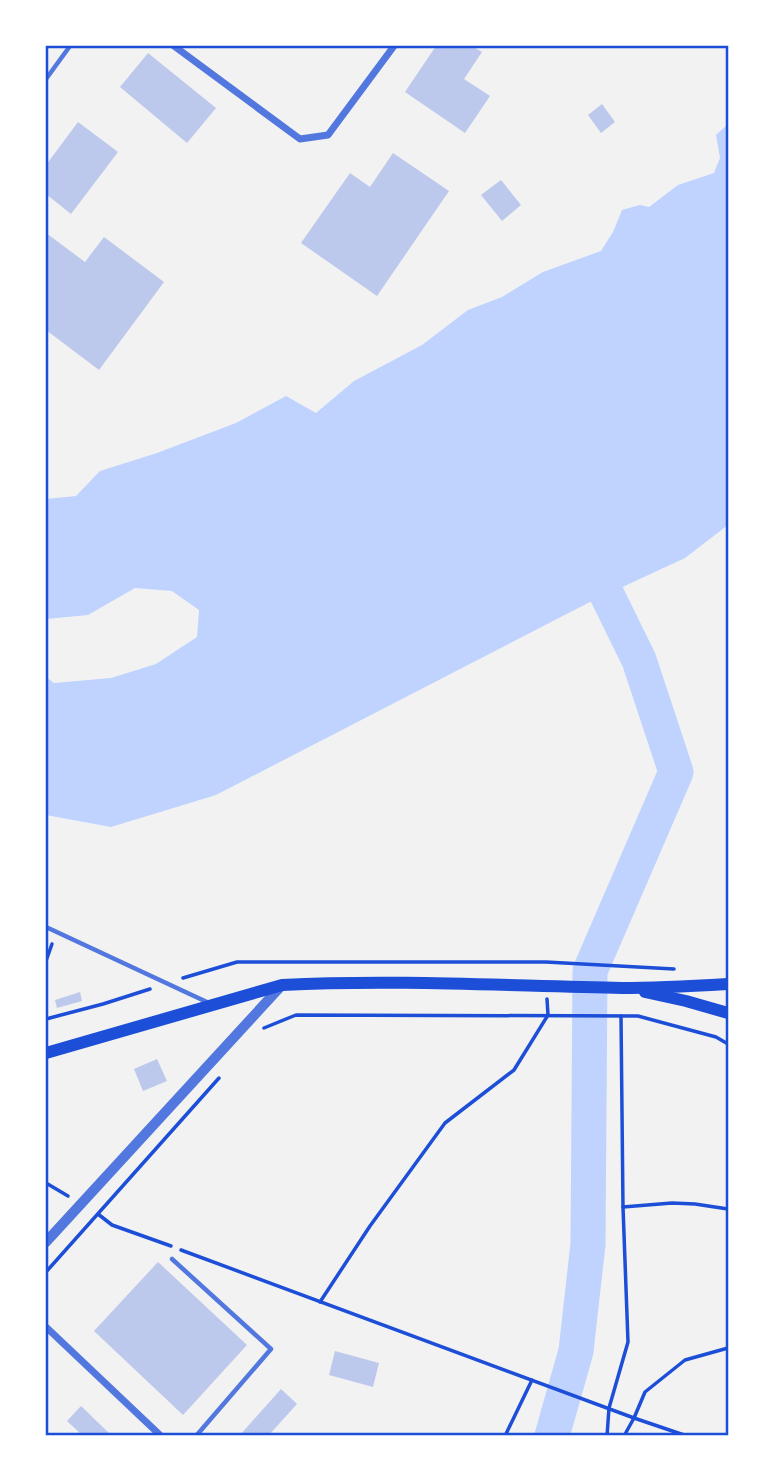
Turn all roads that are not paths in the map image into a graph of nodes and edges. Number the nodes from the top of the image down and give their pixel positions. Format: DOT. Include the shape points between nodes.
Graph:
graph roads {
  1 [pos="70,46"];
  2 [pos="174,46"];
  3 [pos="394,46"];
  4 [pos="46,79"];
  5 [pos="46,927"];
  6 [pos="729,984"];
  7 [pos="282,985"];
  8 [pos="624,988"];
  9 [pos="213,1005"];
  10 [pos="729,1013"];
  11 [pos="46,1053"];
  12 [pos="46,1240"];
  13 [pos="172,1259"];
  14 [pos="46,1327"];
  15 [pos="157,1434"];
  16 [pos="196,1436"];
  1 -- 4 [label="lane"];
  2 -- 3 [label="street" via="300,139 328,135"];
  5 -- 9 [label="lane"];
  6 -- 8 [label="main road"];
  7 -- 8 [label="main road"];
  7 -- 9 [label="main road"];
  7 -- 12 [label="street"];
  8 -- 10 [label="main road"];
  9 -- 11 [label="main road"];
  13 -- 16 [label="lane" via="271,1349"];
  14 -- 15 [label="street"];
}
